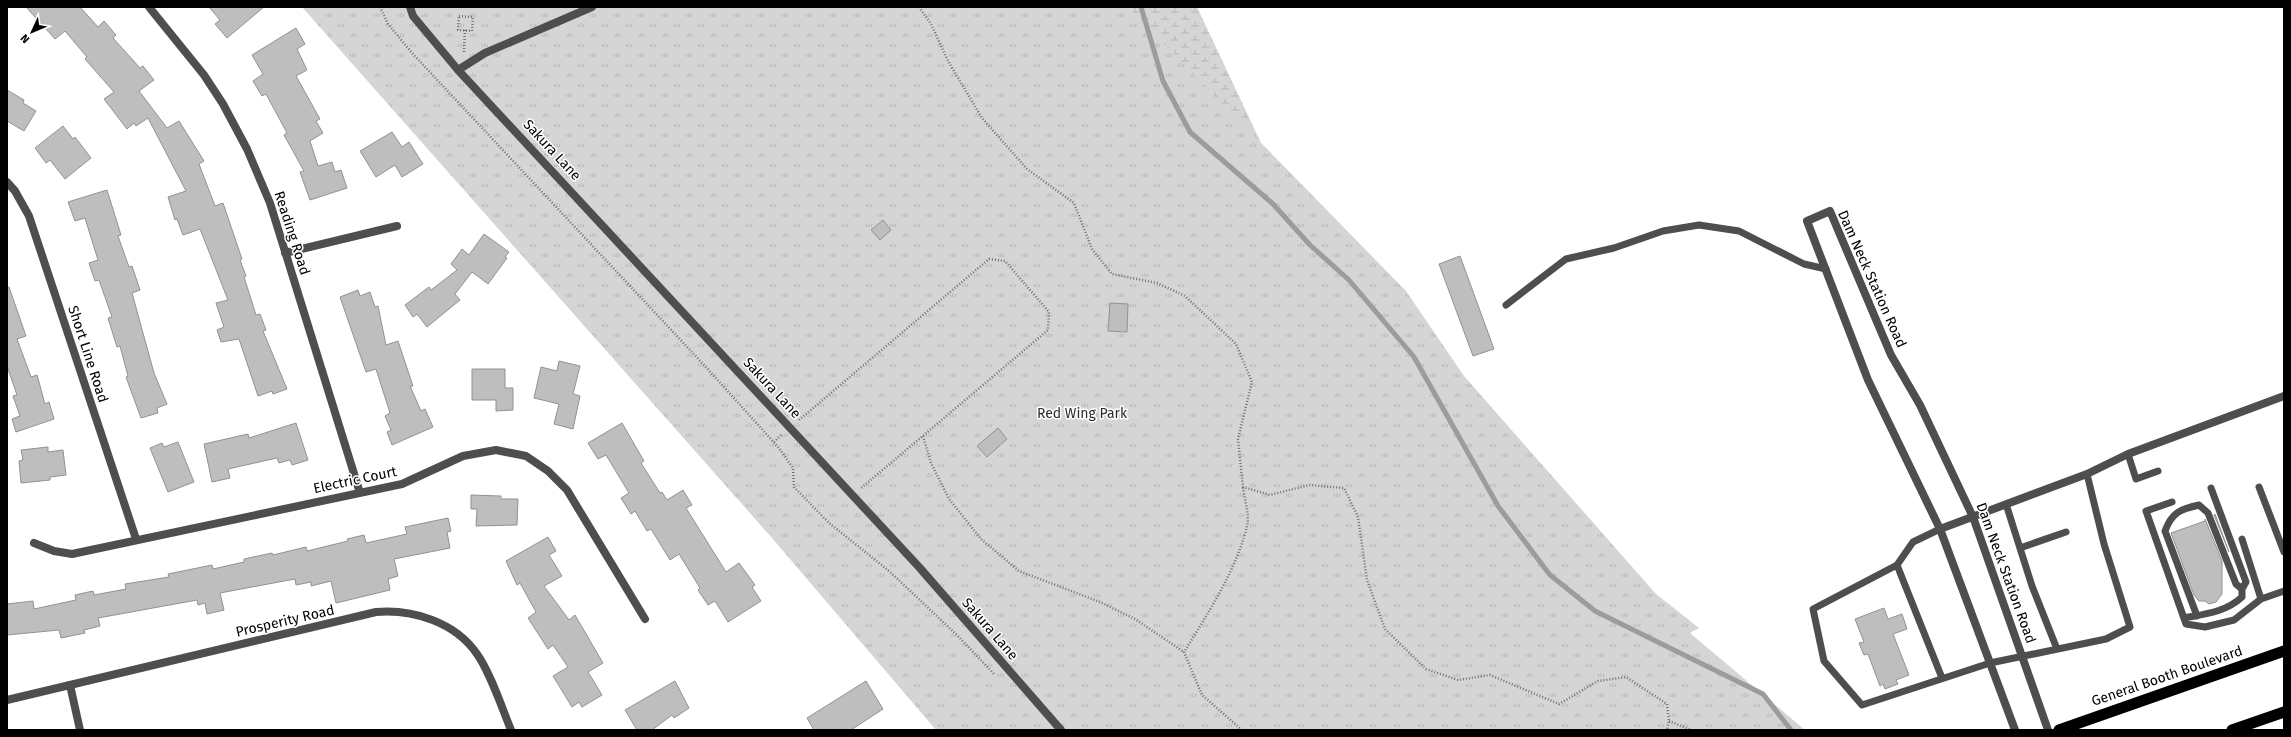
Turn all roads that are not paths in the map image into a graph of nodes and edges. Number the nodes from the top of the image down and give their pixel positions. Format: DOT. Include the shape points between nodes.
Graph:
graph roads {
  1 [pos="150,7"];
  2 [pos="410,7"];
  3 [pos="592,7"];
  4 [pos="460,68"];
  5 [pos="7,182"];
  6 [pos="397,226"];
  7 [pos="285,253"];
  8 [pos="1826,269"];
  9 [pos="1506,305"];
  10 [pos="2284,396"];
  11 [pos="2128,454"];
  12 [pos="2158,471"];
  13 [pos="2087,474"];
  14 [pos="2259,487"];
  15 [pos="2211,488"];
  16 [pos="360,492"];
  17 [pos="2172,502"];
  18 [pos="2006,504"];
  19 [pos="1973,516"];
  20 [pos="1940,529"];
  21 [pos="2066,532"];
  22 [pos="136,539"];
  23 [pos="2242,539"];
  24 [pos="34,543"];
  25 [pos="2020,548"];
  26 [pos="2284,552"];
  27 [pos="1897,565"];
  28 [pos="2242,589"];
  29 [pos="2284,591"];
  30 [pos="2261,598"];
  31 [pos="2197,616"];
  32 [pos="645,620"];
  33 [pos="2185,621"];
  34 [pos="2057,649"];
  35 [pos="2284,651"];
  36 [pos="2022,656"];
  37 [pos="1990,663"];
  38 [pos="1942,678"];
  39 [pos="70,685"];
  40 [pos="7,700"];
  41 [pos="2284,712"];
  42 [pos="80,730"];
  43 [pos="511,730"];
  44 [pos="1061,730"];
  45 [pos="2015,730"];
  46 [pos="2048,730"];
  47 [pos="2059,730"];
  48 [pos="2232,730"];
  1 -- 7 [label="street, Reading Road" via="204,75 223,104 247,149 270,203"];
  2 -- 4 [label="street, Sakura Lane" via="413,16"];
  3 -- 4 [label="street" via="485,53"];
  4 -- 44 [label="street, Sakura Lane" via="919,568"];
  5 -- 22 [label="street, Short Line Road" via="29,216"];
  6 -- 7 [label="street"];
  7 -- 16 [label="street, Reading Road"];
  8 -- 9 [label="lane" via="1804,264 1739,231 1699,225 1663,231 1614,248 1566,259"];
  8 -- 19 [label="street, Dam Neck Station Road" via="1807,221 1830,210 1892,356 1920,405"];
  8 -- 20 [label="street, Dam Neck Station Road" via="1868,380"];
  10 -- 11 [label="street"];
  11 -- 12 [label="lane" via="2136,479"];
  11 -- 13 [label="street"];
  13 -- 18 [label="street"];
  13 -- 34 [label="lane" via="2104,544 2130,627 2106,639"];
  14 -- 26 [label="lane"];
  15 -- 28 [label="lane" via="2246,582"];
  16 -- 22 [label="street, Electric Court"];
  16 -- 32 [label="street, Electric Court" via="402,484 463,456 496,450 526,456 548,471 566,490"];
  17 -- 33 [label="lane" via="2146,511"];
  18 -- 19 [label="street"];
  18 -- 25 [label="lane"];
  19 -- 20 [label="street"];
  19 -- 36 [label="street, Dam Neck Station Road"];
  20 -- 27 [label="lane" via="1913,542"];
  20 -- 37 [label="street, Dam Neck Station Road"];
  21 -- 25 [label="lane"];
  22 -- 24 [label="street, Electric Court" via="72,554 54,551"];
  23 -- 30 [label="lane"];
  25 -- 34 [label="lane"];
  27 -- 38 [label="lane"];
  27 -- 38 [label="lane" via="1812,609 1824,660 1862,705"];
  28 -- 31 [label="lane" via="2242,597 2233,604 2213,613"];
  28 -- 31 [label="lane" via="2236,584 2208,513 2199,505 2180,510 2168,522 2165,531"];
  29 -- 30 [label="lane"];
  30 -- 33 [label="lane" via="2234,620 2205,627"];
  31 -- 33 [label="lane"];
  34 -- 36 [label="lane"];
  35 -- 47 [label="highway, General Booth Boulevard"];
  36 -- 37 [label="lane"];
  36 -- 46 [label="street, Dam Neck Station Road"];
  37 -- 38 [label="lane"];
  37 -- 45 [label="street, Dam Neck Station Road"];
  39 -- 40 [label="street, Prosperity Road"];
  39 -- 42 [label="street"];
  39 -- 43 [label="street, Prosperity Road" via="376,612 397,611 443,624 468,643 478,655"];
  41 -- 48 [label="highway"];
}
